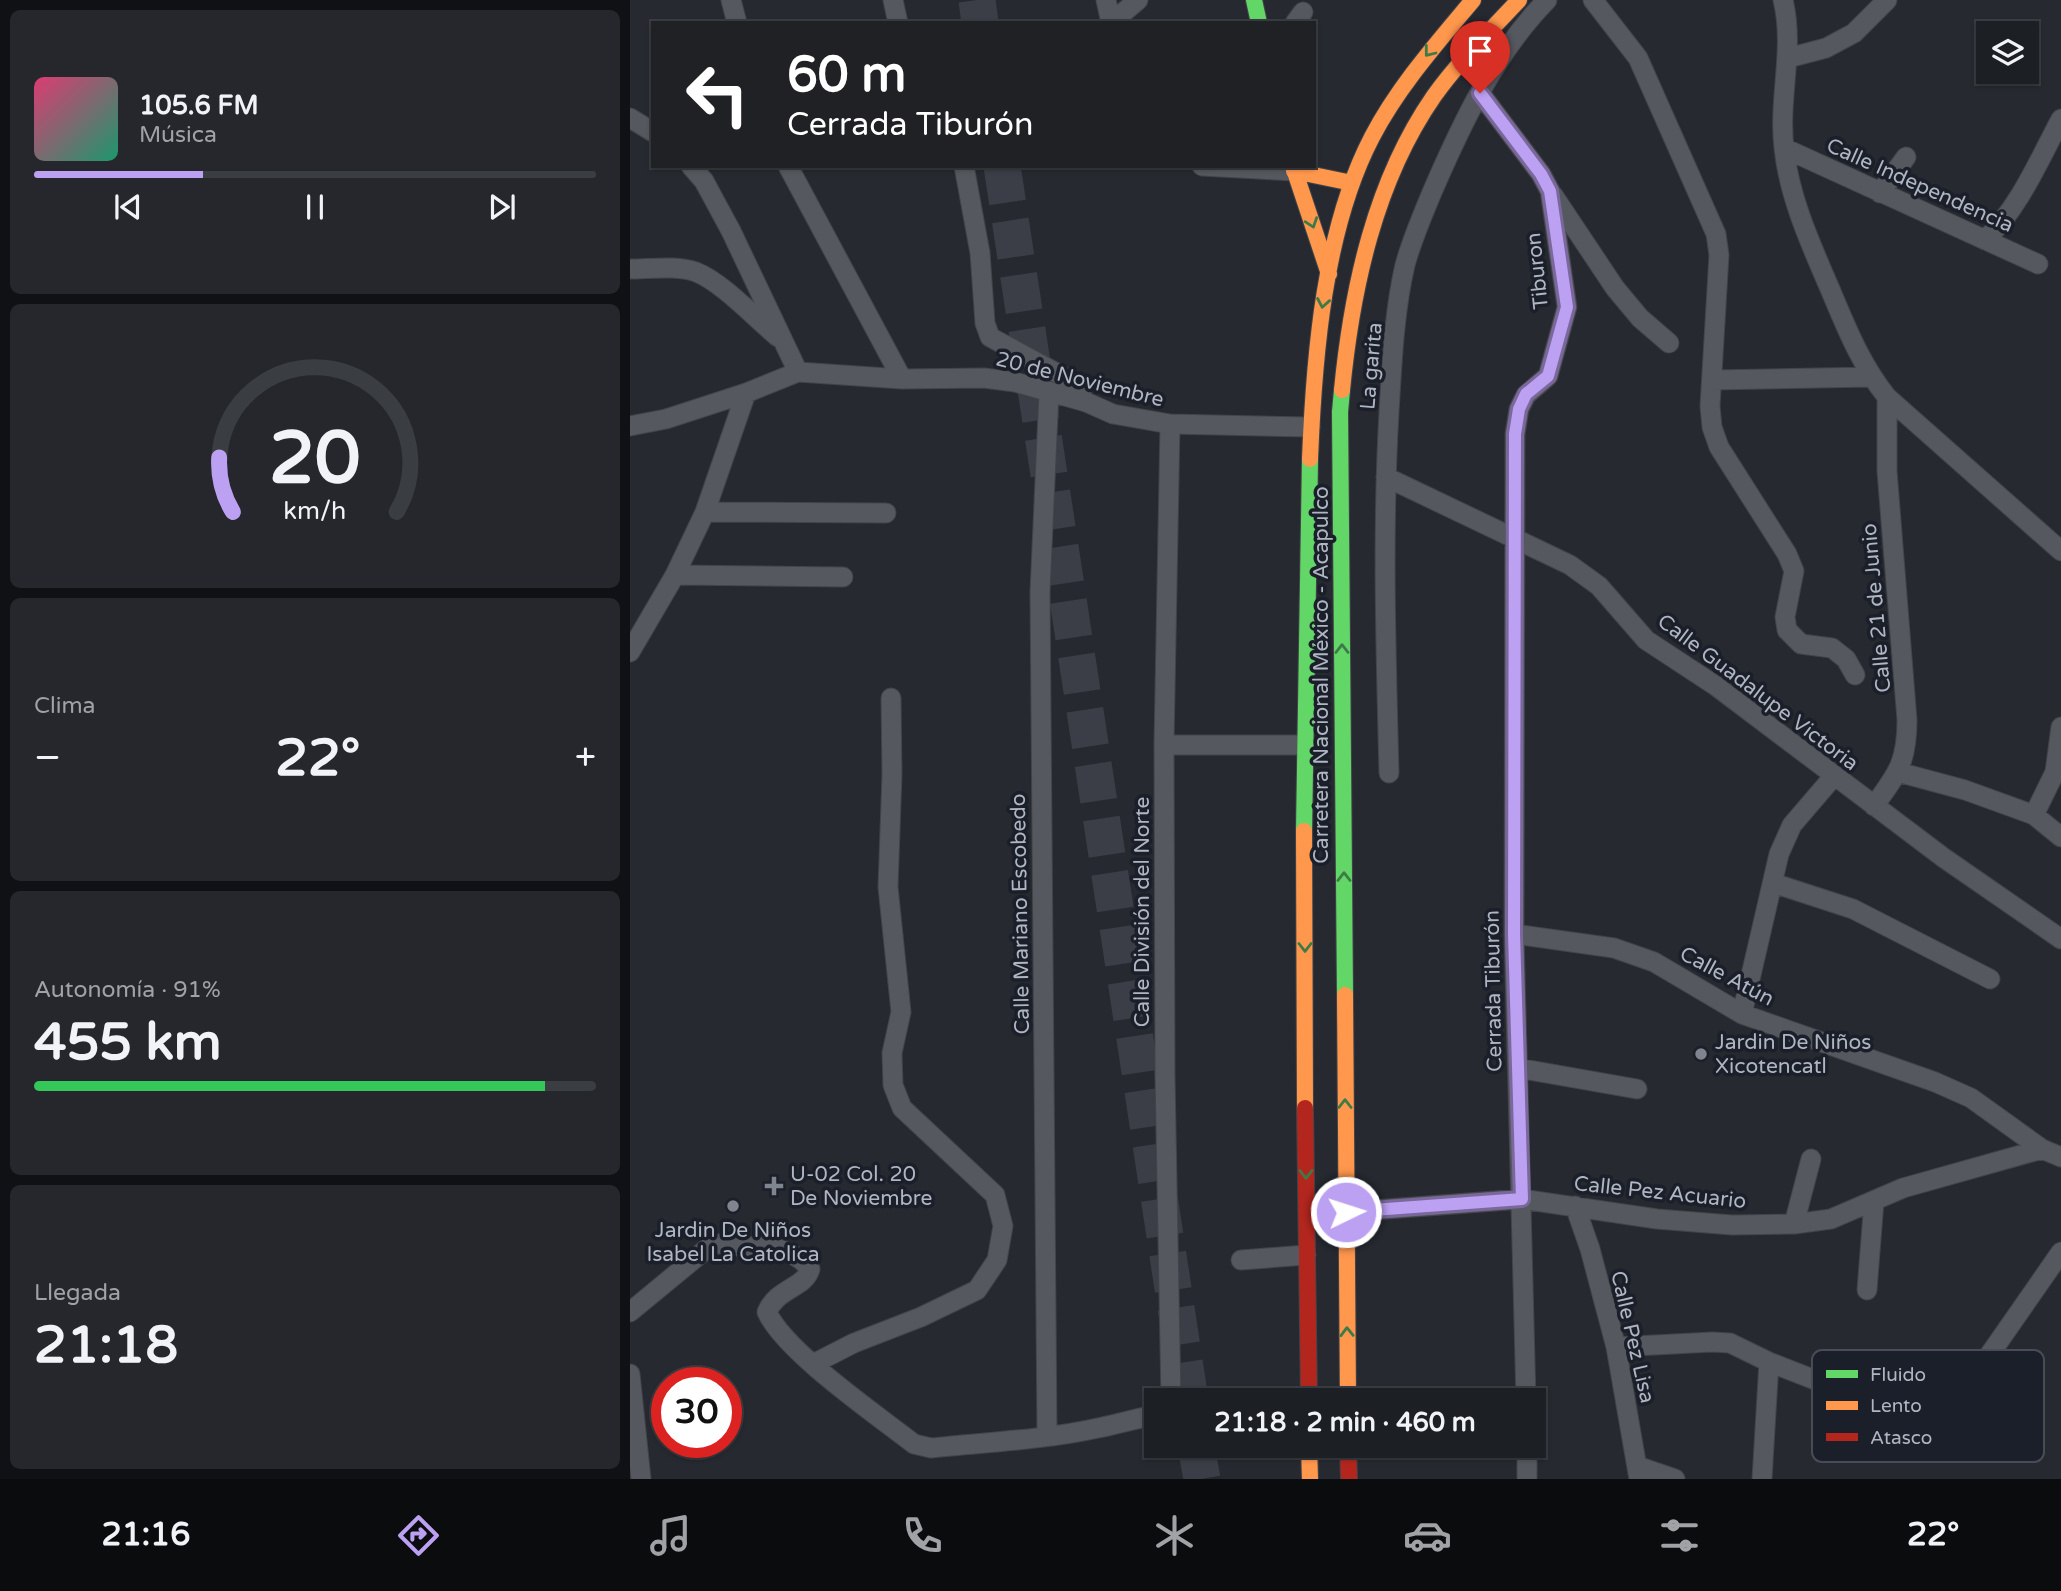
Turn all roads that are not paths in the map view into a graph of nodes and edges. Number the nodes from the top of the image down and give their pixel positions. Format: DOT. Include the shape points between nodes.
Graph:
graph roads {
  1 [pos="731,0"];
  2 [pos="893,0"];
  3 [pos="1106,0"];
  4 [pos="1138,0"];
  5 [pos="1254,0"];
  6 [pos="1474,0"];
  7 [pos="1519,0"];
  8 [pos="1547,0"];
  9 [pos="1593,0"];
  10 [pos="1783,0"];
  11 [pos="1887,0"];
  12 [pos="736,21"];
  13 [pos="898,21"];
  14 [pos="1111,21"];
  15 [pos="1113,21"];
  16 [pos="1259,21"];
  17 [pos="1788,58"];
  18 [pos="1480,93"];
  19 [pos="630,118"];
  20 [pos="2061,119"];
  21 [pos="651,131"];
  22 [pos="1784,148"];
  23 [pos="1906,157"];
  24 [pos="693,168"];
  25 [pos="789,168"];
  26 [pos="964,168"];
  27 [pos="1263,168"];
  28 [pos="1294,169"];
  29 [pos="1352,183"];
  30 [pos="1550,191"];
  31 [pos="1880,193"];
  32 [pos="1985,240"];
  33 [pos="2038,264"];
  34 [pos="630,269"];
  35 [pos="1329,274"];
  36 [pos="784,343"];
  37 [pos="1669,343"];
  38 [pos="798,372"];
  39 [pos="1871,377"];
  40 [pos="902,379"];
  41 [pos="1712,380"];
  42 [pos="1049,392"];
  43 [pos="746,393"];
  44 [pos="1887,397"];
  45 [pos="1086,402"];
  46 [pos="1170,424"];
  47 [pos="630,426"];
  48 [pos="1310,427"];
  49 [pos="1385,477"];
  50 [pos="705,512"];
  51 [pos="886,513"];
  52 [pos="1514,538"];
  53 [pos="2061,550"];
  54 [pos="674,575"];
  55 [pos="843,578"];
  56 [pos="630,652"];
  57 [pos="1855,675"];
  58 [pos="891,698"];
  59 [pos="2061,727"];
  60 [pos="1164,745"];
  61 [pos="1305,745"];
  62 [pos="1898,772"];
  63 [pos="1389,773"];
  64 [pos="1834,776"];
  65 [pos="1874,806"];
  66 [pos="2034,815"];
  67 [pos="2061,837"];
  68 [pos="1773,883"];
  69 [pos="1514,934"];
  70 [pos="2061,939"];
  71 [pos="1990,979"];
  72 [pos="1742,1014"];
  73 [pos="1518,1069"];
  74 [pos="1637,1089"];
  75 [pos="2042,1149"];
  76 [pos="2061,1157"];
  77 [pos="1811,1159"];
  78 [pos="1522,1199"];
  79 [pos="1874,1202"];
  80 [pos="1575,1206"];
  81 [pos="1346,1212"];
  82 [pos="1794,1224"];
  83 [pos="2061,1252"];
  84 [pos="1306,1255"];
  85 [pos="1241,1260"];
  86 [pos="2055,1273"];
  87 [pos="1867,1290"];
  88 [pos="630,1312"];
  89 [pos="1616,1347"];
  90 [pos="1995,1350"];
  91 [pos="1769,1362"];
  92 [pos="813,1364"];
  93 [pos="630,1374"];
  94 [pos="1812,1379"];
  95 [pos="1171,1388"];
  96 [pos="1309,1388"];
  97 [pos="1348,1388"];
  98 [pos="1526,1388"];
  99 [pos="1144,1417"];
  100 [pos="1047,1435"];
  101 [pos="1309,1458"];
  102 [pos="1348,1458"];
  103 [pos="1527,1458"];
  104 [pos="1638,1473"];
  105 [pos="641,1479"];
  106 [pos="1310,1479"];
  107 [pos="1349,1479"];
  108 [pos="1527,1479"];
  109 [pos="1675,1479"];
  110 [pos="1762,1479"];
  1 -- 12 [label="street"];
  2 -- 13 [label="street"];
  3 -- 14 [label="street"];
  4 -- 15 [label="street"];
  5 -- 16 [label="main road"];
  6 -- 29 [label="main road, Carretera Nacional México - Acapulco, one-way" via="1401,89"];
  81 -- 7 [label="main road, Carretera Nacional México - Acapulco, one-way" via="1340,412 1345,353 1354,292 1395,168 1426,110 1460,64"];
  8 -- 18 [label="street, La garita" via="1497,62"];
  9 -- 41 [label="street" via="1638,58 1716,234 1719,255"];
  10 -- 17 [label="street"];
  11 -- 17 [label="street" via="1854,33 1826,48"];
  17 -- 22 [label="street" via="1782,104"];
  18 -- 30 [label="street, Tiburon"];
  18 -- 49 [label="street, La garita" via="1446,159 1405,265 1393,353"];
  19 -- 21 [label="street"];
  20 -- 32 [label="street" via="2017,201"];
  22 -- 31 [label="street, Calle Independencia"];
  22 -- 39 [label="street" via="1812,246"];
  23 -- 31 [label="street"];
  24 -- 36 [label="street" via="725,221"];
  25 -- 40 [label="street"];
  26 -- 45 [label="street" via="990,337 1064,377"];
  27 -- 28 [label="street"];
  28 -- 29 [label="main road"];
  28 -- 35 [label="main road, one-way"];
  29 -- 35 [label="main road, Carretera Nacional México - Acapulco"];
  30 -- 37 [label="street" via="1615,288"];
  30 -- 52 [label="street, Tiburon" via="1567,307 1548,376 1526,394 1519,409"];
  31 -- 32 [label="street, Calle Independencia"];
  32 -- 33 [label="street, Calle Independencia"];
  34 -- 36 [label="street" via="696,272"];
  35 -- 48 [label="main road, Carretera Nacional México - Acapulco, one-way"];
  36 -- 38 [label="street"];
  38 -- 40 [label="street, 20 de Noviembre"];
  38 -- 43 [label="street"];
  39 -- 41 [label="street"];
  39 -- 44 [label="street"];
  40 -- 42 [label="street, 20 de Noviembre" via="984,378"];
  41 -- 57 [label="street" via="1712,427 1719,447 1794,571 1784,617 1787,630 1801,644 1832,648 1846,659"];
  42 -- 45 [label="street, 20 de Noviembre"];
  42 -- 100 [label="street, Calle Mariano Escobedo" via="1040,592"];
  43 -- 47 [label="street"];
  43 -- 50 [label="street"];
  44 -- 53 [label="street"];
  44 -- 62 [label="street, Calle 21 de Junio" via="1887,471 1907,720 1907,747"];
  45 -- 46 [label="street, 20 de Noviembre" via="1113,414"];
  46 -- 48 [label="street, 20 de Noviembre"];
  46 -- 60 [label="street, Calle División del Norte"];
  48 -- 61 [label="main road, Carretera Nacional México - Acapulco"];
  49 -- 52 [label="street, Calle Guadalupe Victoria"];
  49 -- 63 [label="street, La garita"];
  50 -- 51 [label="street"];
  50 -- 54 [label="street"];
  52 -- 64 [label="street, Calle Guadalupe Victoria" via="1570,565 1599,586 1646,640 1716,686"];
  52 -- 69 [label="street, Cerrada Tiburón"];
  54 -- 55 [label="street"];
  54 -- 56 [label="street"];
  58 -- 92 [label="street" via="888,887 901,1012 892,1053 893,1085 902,1108 996,1195 1003,1226 997,1260 977,1290"];
  59 -- 66 [label="street" via="2055,772"];
  60 -- 61 [label="street"];
  60 -- 95 [label="street, Calle División del Norte"];
  61 -- 84 [label="main road, Carretera Nacional México - Acapulco, one-way"];
  62 -- 65 [label="street, Calle 21 de Junio"];
  62 -- 66 [label="street"];
  64 -- 65 [label="street, Calle Guadalupe Victoria"];
  64 -- 68 [label="street" via="1792,825"];
  65 -- 70 [label="street, Calle Guadalupe Victoria"];
  66 -- 67 [label="street"];
  68 -- 71 [label="street" via="1853,909"];
  68 -- 72 [label="street"];
  69 -- 72 [label="street, Calle Atún" via="1614,948 1654,962"];
  69 -- 73 [label="street, Cerrada Tiburón"];
  72 -- 75 [label="street, Calle Atún" via="1972,1098"];
  73 -- 74 [label="street"];
  73 -- 78 [label="street, Cerrada Tiburón"];
  75 -- 76 [label="street, Calle Atún"];
  75 -- 79 [label="street, Calle Pez Acuario" via="1903,1188"];
  77 -- 82 [label="street"];
  78 -- 80 [label="street, Calle Pez Acuario"];
  78 -- 81 [label="street, Calle Pez Acuario"];
  78 -- 98 [label="street, Cerrada Tiburón"];
  79 -- 82 [label="street, Calle Pez Acuario" via="1831,1219"];
  79 -- 87 [label="street"];
  80 -- 82 [label="street, Calle Pez Acuario" via="1657,1219"];
  80 -- 89 [label="street, Calle Pez Lisa"];
  97 -- 81 [label="main road, Carretera Nacional México - Acapulco, one-way"];
  83 -- 86 [label="street"];
  84 -- 85 [label="street"];
  84 -- 96 [label="main road, Carretera Nacional México - Acapulco"];
  86 -- 90 [label="street"];
  88 -- 92 [label="street" via="710,1246 724,1241 779,1249 810,1269 803,1280 771,1302 767,1312 772,1324"];
  89 -- 91 [label="street" via="1730,1343"];
  89 -- 104 [label="street, Calle Pez Lisa"];
  91 -- 94 [label="street"];
  91 -- 110 [label="street"];
  92 -- 100 [label="street" via="914,1444 931,1448"];
  93 -- 105 [label="street"];
  99 -- 100 [label="street"];
  101 -- 106 [label="main road"];
  102 -- 107 [label="main road"];
  103 -- 108 [label="street"];
  104 -- 109 [label="street"];
}
